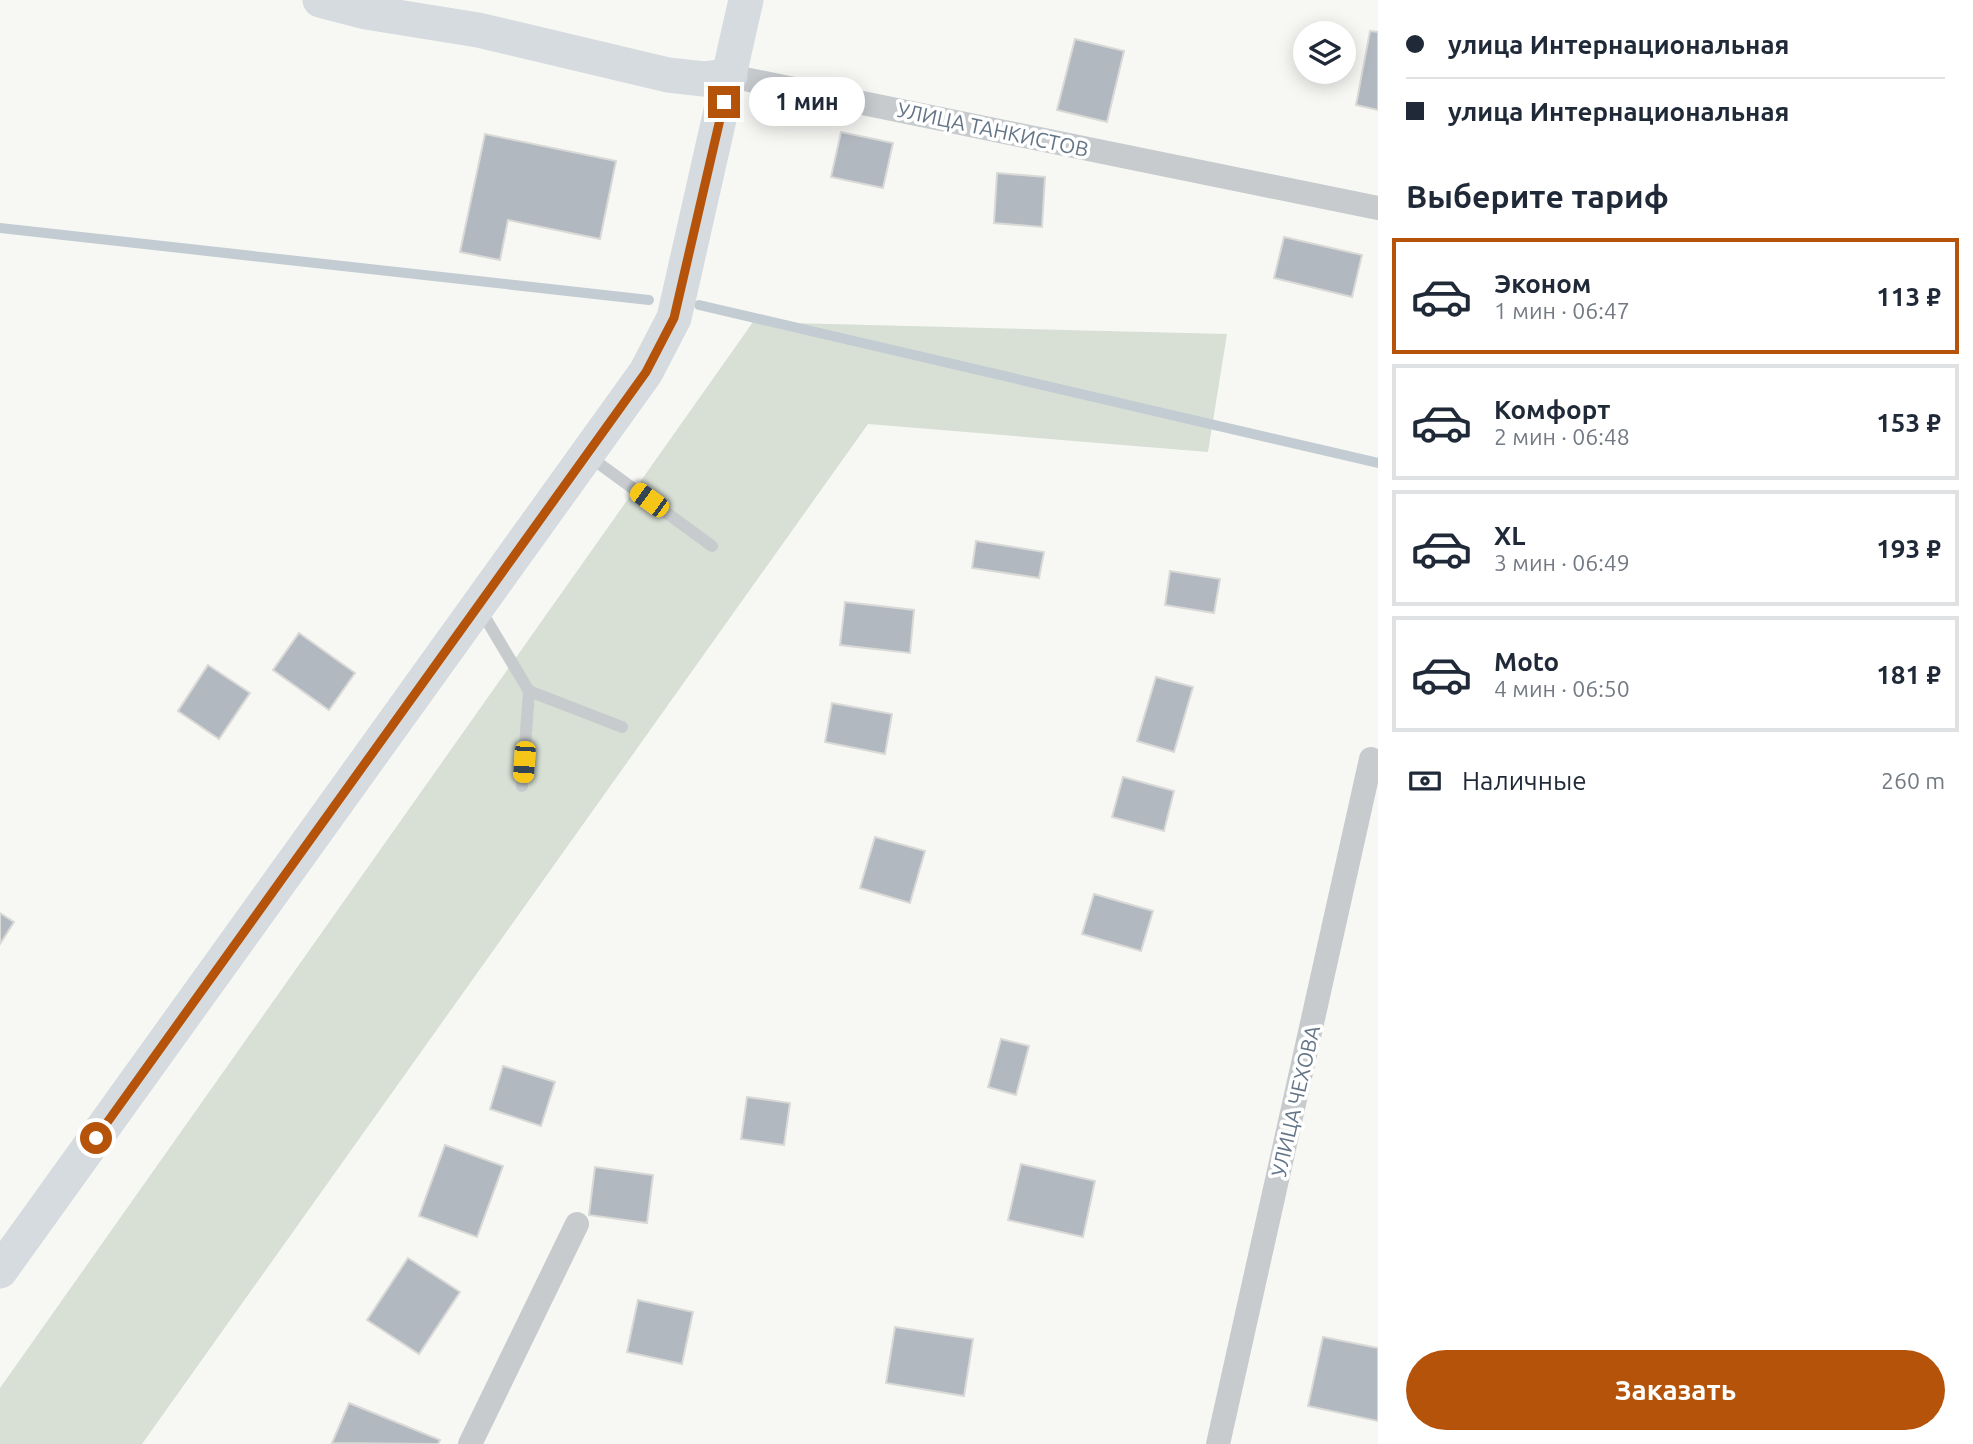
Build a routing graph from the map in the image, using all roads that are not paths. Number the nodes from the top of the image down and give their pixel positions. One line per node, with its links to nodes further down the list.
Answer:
1 (320, 0): 3 (main road, УЛИЦА ТАНКИСТОВ)
2 (746, 0): 3 (main road)
3 (730, 76): 4 (street, УЛИЦА ТАНКИСТОВ); 5 (main road)
4 (1378, 208)
5 (587, 455): 6 (lane); 7 (main road)
6 (712, 546)
7 (478, 605): 8 (lane); 13 (main road)
8 (529, 691): 9 (lane); 11 (lane)
9 (622, 727)
10 (1371, 759): 15 (street, УЛИЦА ЧЕХОВА)
11 (522, 786)
12 (577, 1224): 14 (street)
13 (0, 1271)
14 (470, 1444)
15 (1218, 1444)

